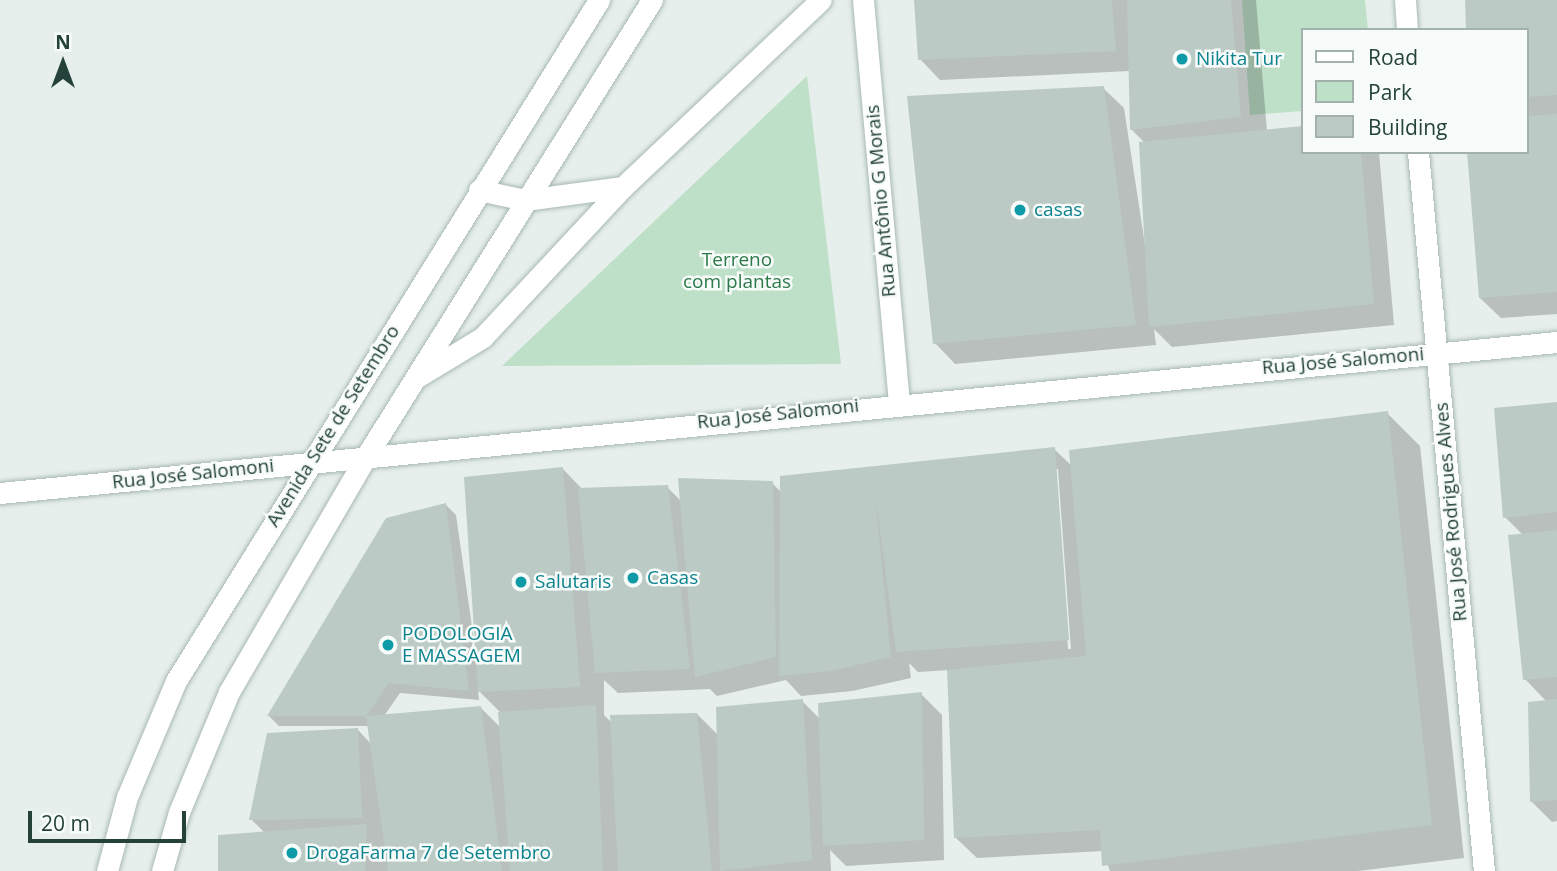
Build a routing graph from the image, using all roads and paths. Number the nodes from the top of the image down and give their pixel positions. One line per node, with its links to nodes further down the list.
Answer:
1 (599, 0): 9 (street, Avenida Sete de Setembro)
2 (652, 0): 10 (street)
3 (821, 0): 8 (street)
4 (863, 0): 14 (street, Rua Antônio G Morais)
5 (1405, 0): 6 (street)
6 (1407, 28)
7 (1419, 154): 12 (street, Rua José Rodrigues Alves)
8 (623, 187): 10 (street); 13 (street)
9 (479, 190): 10 (street); 16 (street, Avenida Sete de Setembro)
10 (524, 200): 13 (street)
11 (1557, 342): 12 (street, Rua José Salomoni)
12 (1437, 352): 14 (street, Rua José Salomoni); 20 (street, Rua José Rodrigues Alves)
13 (417, 377): 15 (street)
14 (899, 402): 15 (street, Rua José Salomoni)
15 (367, 455): 16 (street, Rua José Salomoni); 19 (street)
16 (311, 462): 17 (street, Rua José Salomoni); 18 (street, Avenida Sete de Setembro)
17 (0, 493)
18 (107, 871)
19 (162, 871)
20 (1484, 871)

